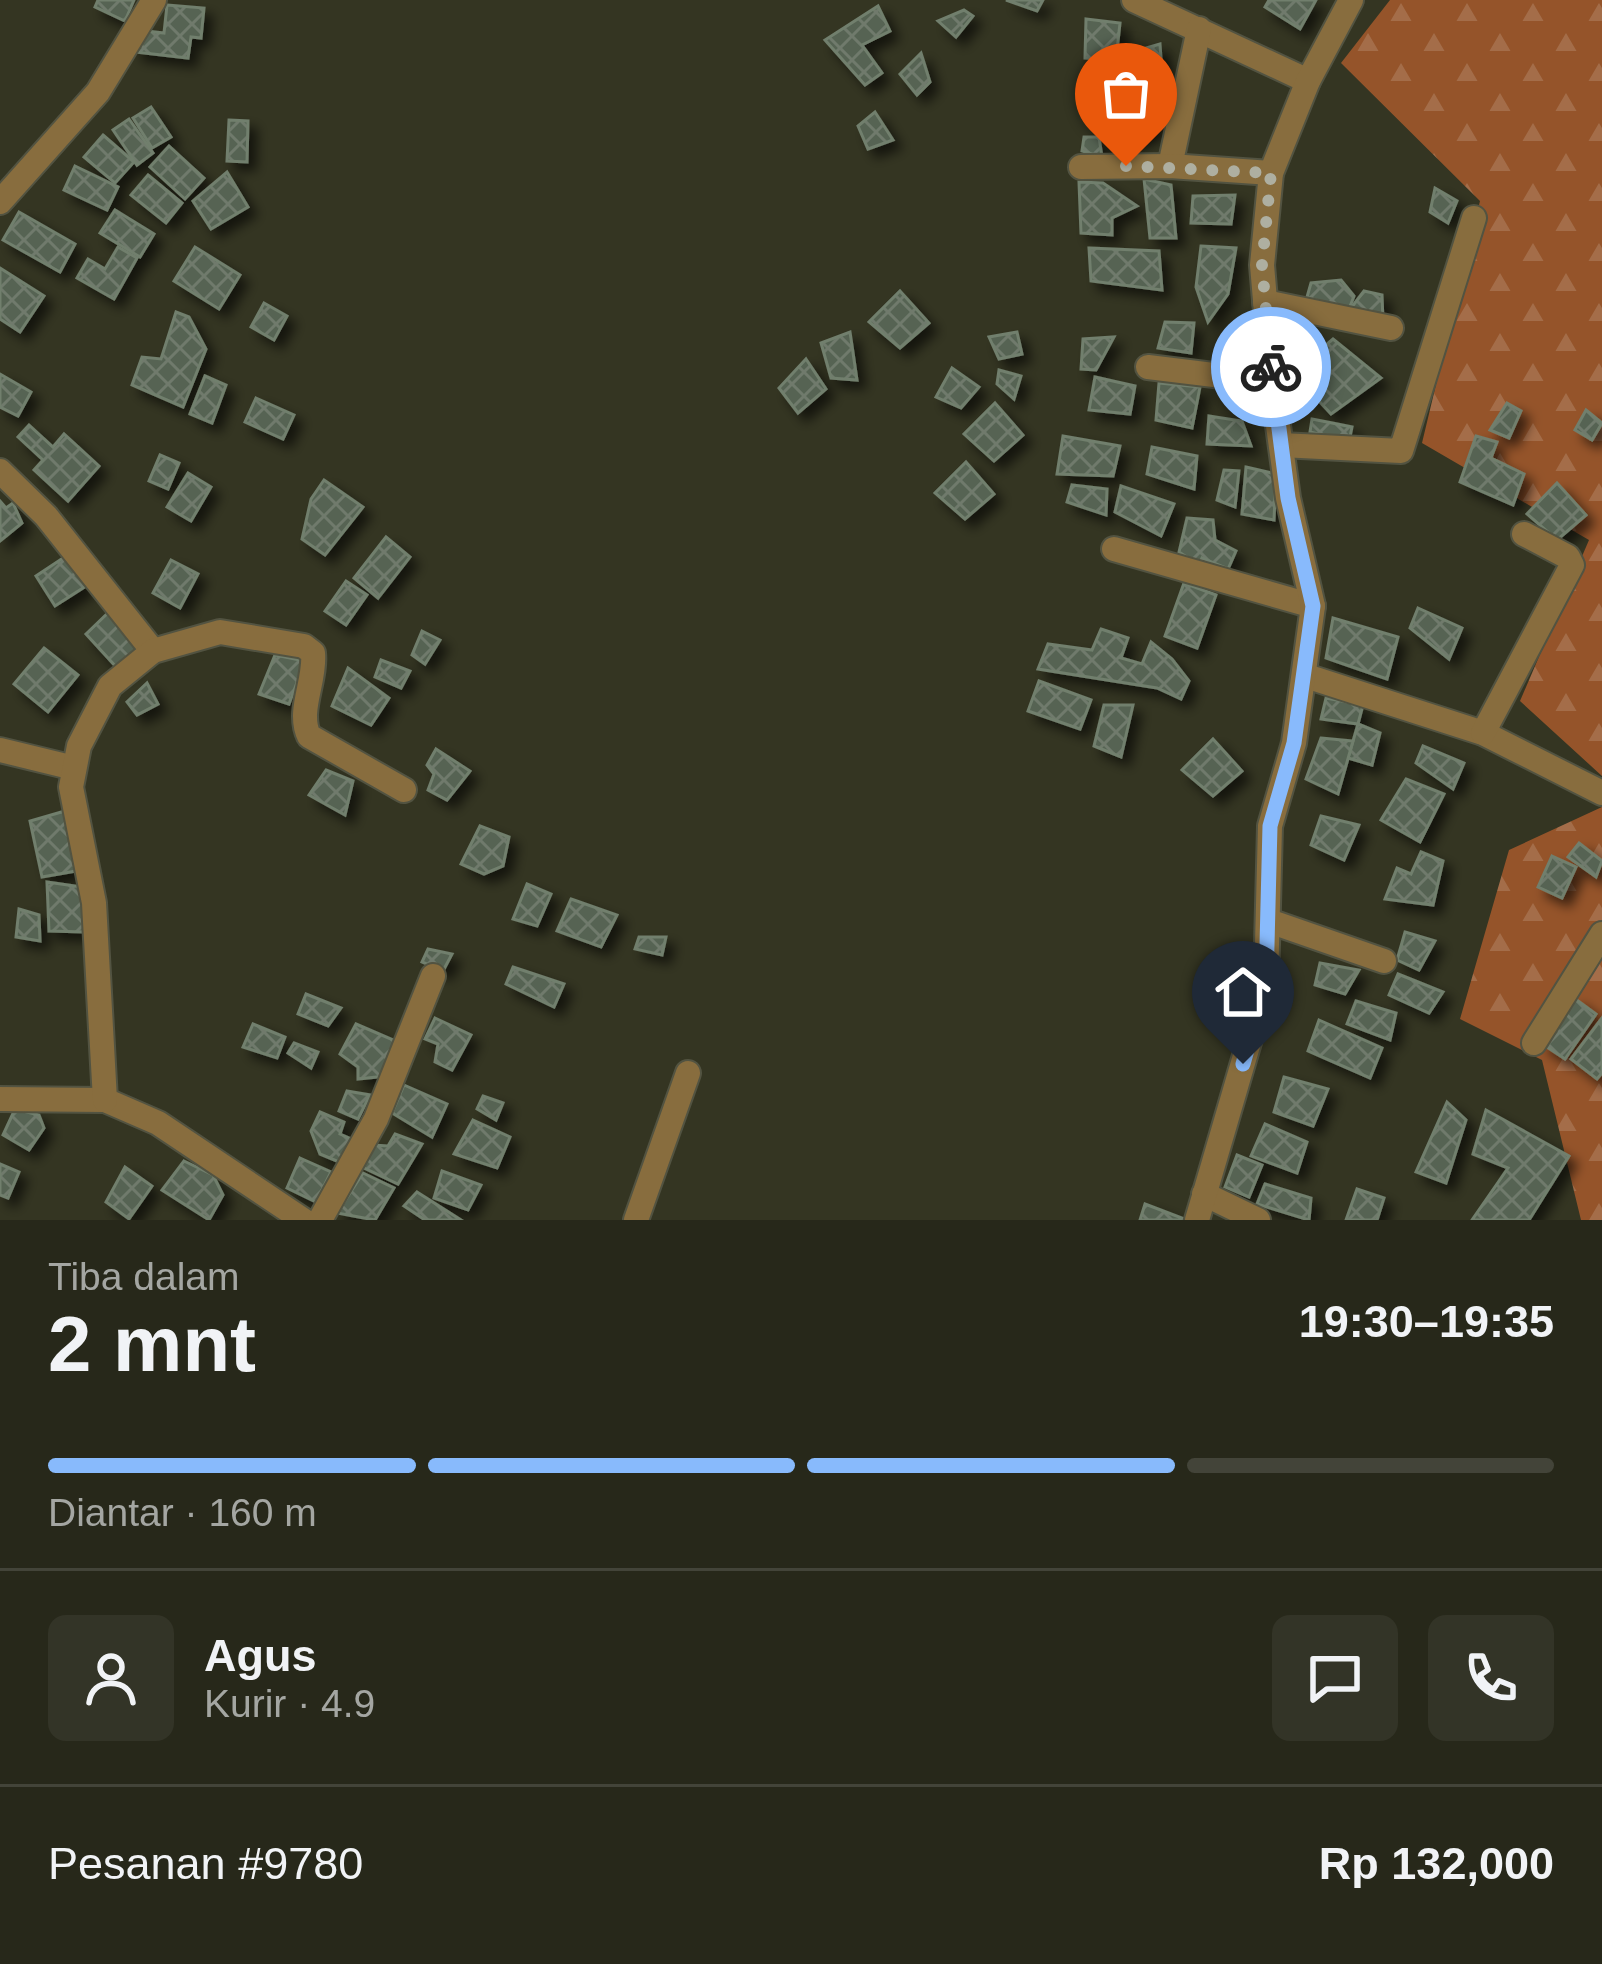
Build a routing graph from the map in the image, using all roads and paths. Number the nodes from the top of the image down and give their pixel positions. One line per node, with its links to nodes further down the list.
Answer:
1 (154, 0): 9 (street)
2 (1134, 0): 4 (street)
3 (1351, 0): 5 (street)
4 (1199, 29): 5 (street); 6 (street)
5 (1308, 81): 8 (street)
6 (1170, 166): 7 (street); 8 (street)
7 (1081, 167)
8 (1271, 173): 11 (street)
9 (0, 202)
10 (1474, 218): 15 (street)
11 (1265, 302): 12 (street); 14 (street)
12 (1391, 328)
13 (1148, 367): 14 (street)
14 (1272, 382): 15 (street)
15 (1281, 445): 19 (street)
16 (0, 471): 20 (street)
17 (1525, 534): 22 (street)
18 (1114, 549): 19 (street)
19 (1313, 606): 21 (street)
20 (153, 651): 24 (street); 25 (street)
21 (1306, 676): 22 (street); 27 (street)
22 (1483, 733): 26 (street)
23 (0, 750): 24 (street)
24 (70, 767): 34 (street)
25 (404, 790)
26 (1602, 793)
27 (1269, 921): 29 (street); 35 (street)
28 (1602, 934): 31 (street)
29 (1384, 961)
30 (434, 976): 37 (street)
31 (1534, 1043)
32 (688, 1073): 38 (street)
33 (0, 1099): 34 (street)
34 (105, 1100): 36 (street)
35 (1204, 1194): 39 (street); 40 (street)
36 (303, 1220)
37 (320, 1220)
38 (636, 1220)
39 (1197, 1220)
40 (1258, 1220)

